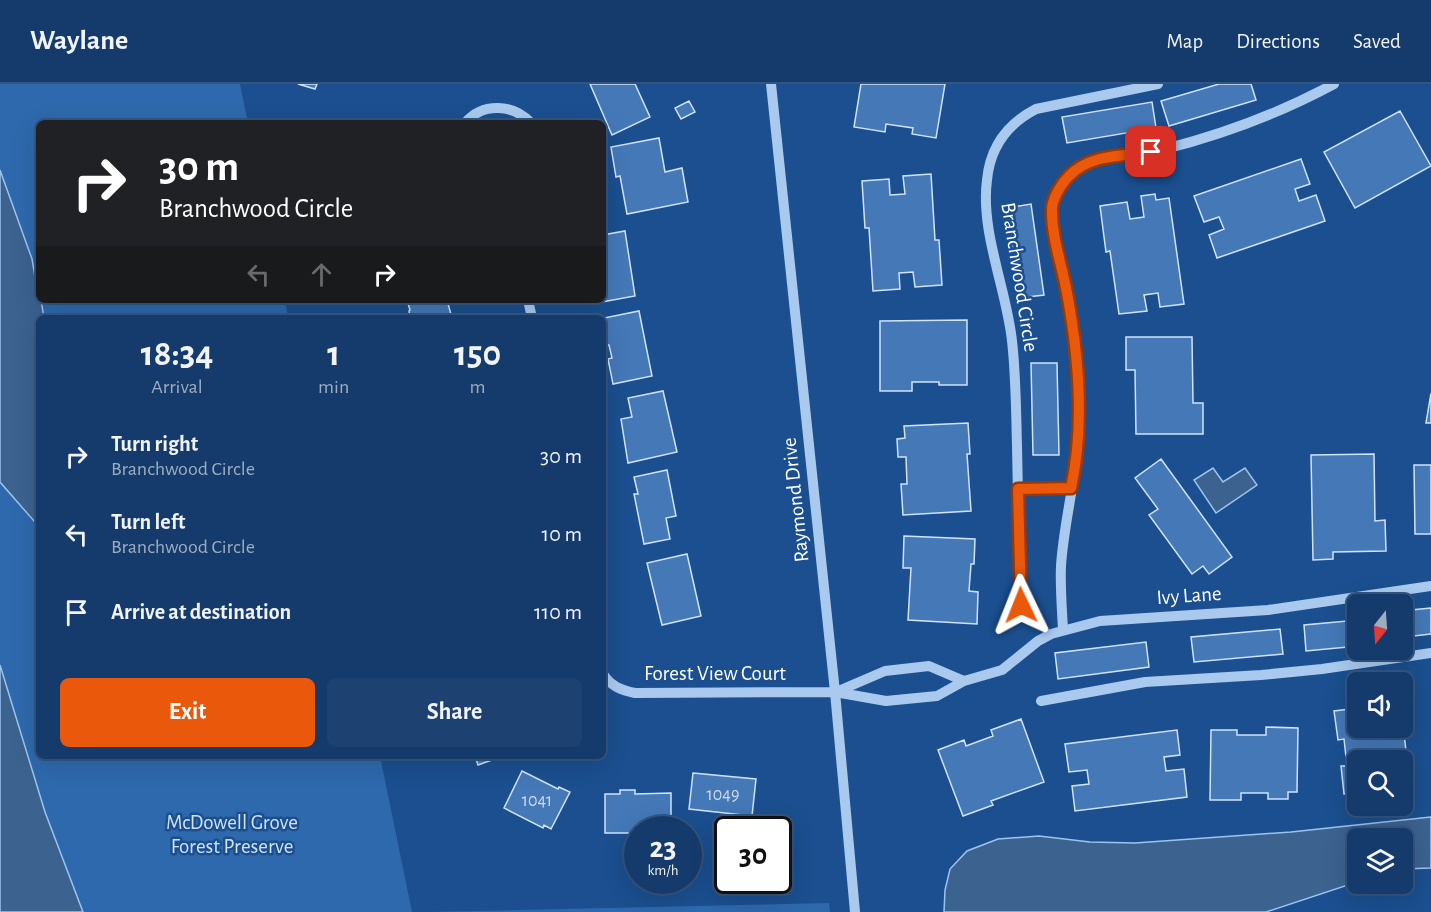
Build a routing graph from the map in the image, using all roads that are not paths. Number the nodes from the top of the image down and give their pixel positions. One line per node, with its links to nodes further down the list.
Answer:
1 (771, 84): 14 (street, Raymond Drive)
2 (1158, 84): 7 (street, Branchwood Circle)
3 (1334, 84): 6 (street, Branchwood Circle)
4 (469, 120): 5 (street)
5 (528, 120)
6 (1071, 488): 7 (street); 10 (street, Branchwood Circle)
7 (1018, 489): 9 (street, Branchwood Circle)
8 (1431, 586): 10 (street, Ivy Lane)
9 (1021, 605)
10 (1063, 630): 13 (street, Ivy Lane)
11 (1431, 653): 15 (street)
12 (606, 678): 14 (street, Forest View Court)
13 (964, 681): 14 (street, Ivy Lane); 14 (street)
14 (835, 692): 16 (street, Raymond Drive)
15 (1041, 701)
16 (855, 912)

